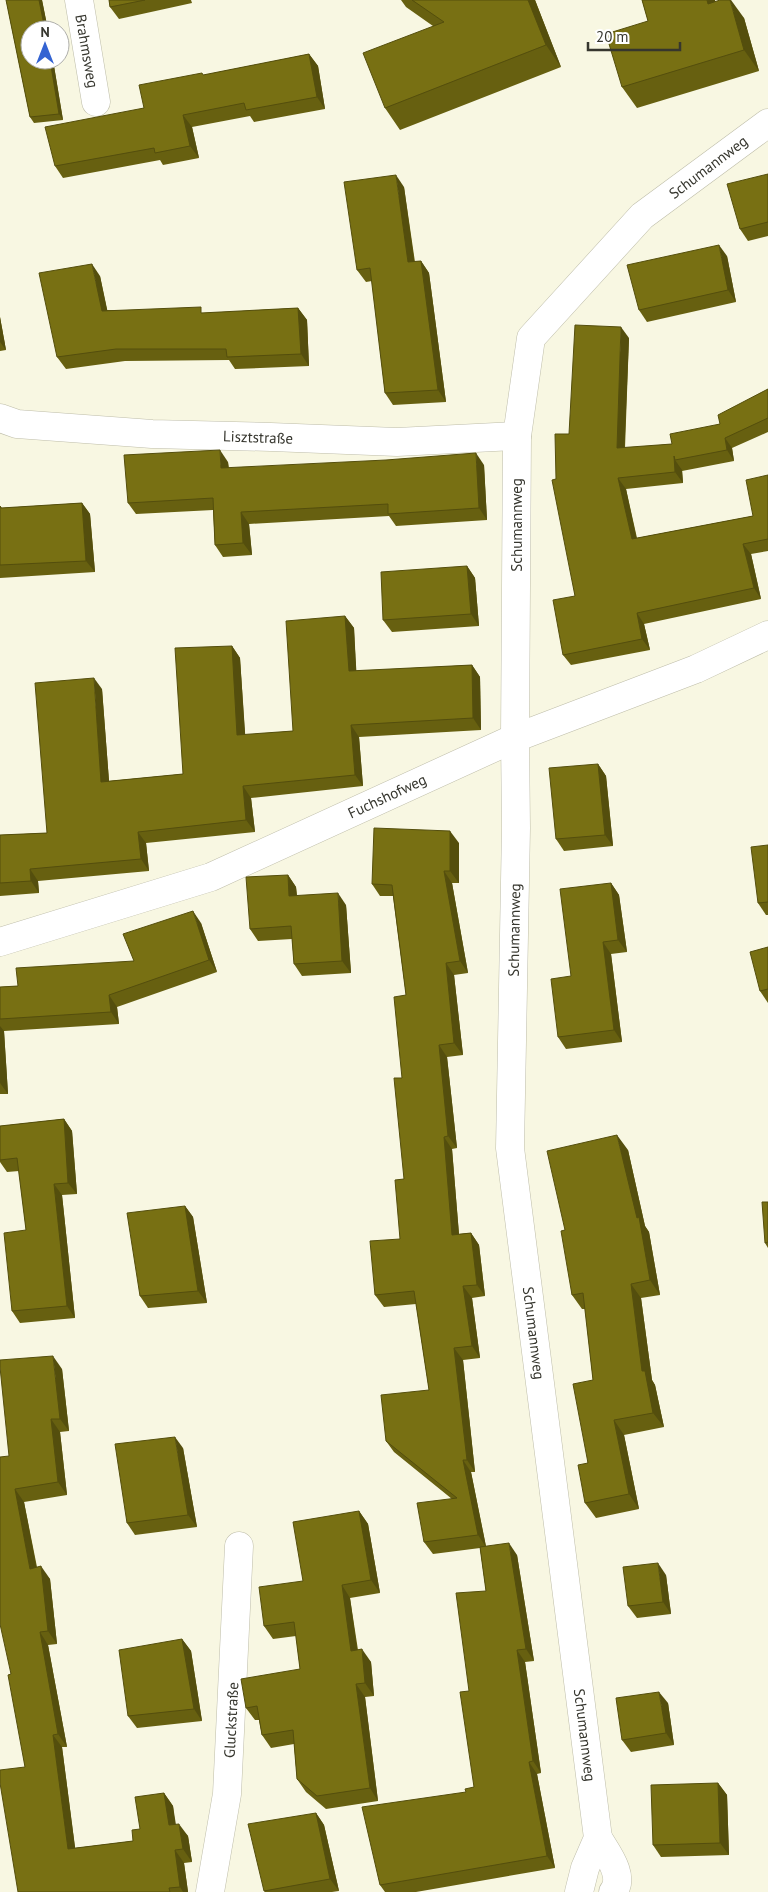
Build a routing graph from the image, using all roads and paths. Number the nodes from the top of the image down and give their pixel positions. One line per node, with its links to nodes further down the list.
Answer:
1 (79, 0): 2 (street, Brahmsweg)
2 (96, 102)
3 (768, 123): 5 (street, Schumannweg)
4 (0, 418): 5 (street, Lisztstraße)
5 (517, 436): 7 (street, Schumannweg)
6 (768, 635): 7 (street, Fuchshofweg)
7 (515, 738): 8 (street, Fuchshofweg); 10 (street, Schumannweg)
8 (0, 942)
9 (239, 1546): 11 (street, Gluckstraße)
10 (598, 1838): 12 (street); 13 (street, Schumannweg)
11 (210, 1892)
12 (580, 1892)
13 (613, 1892)

